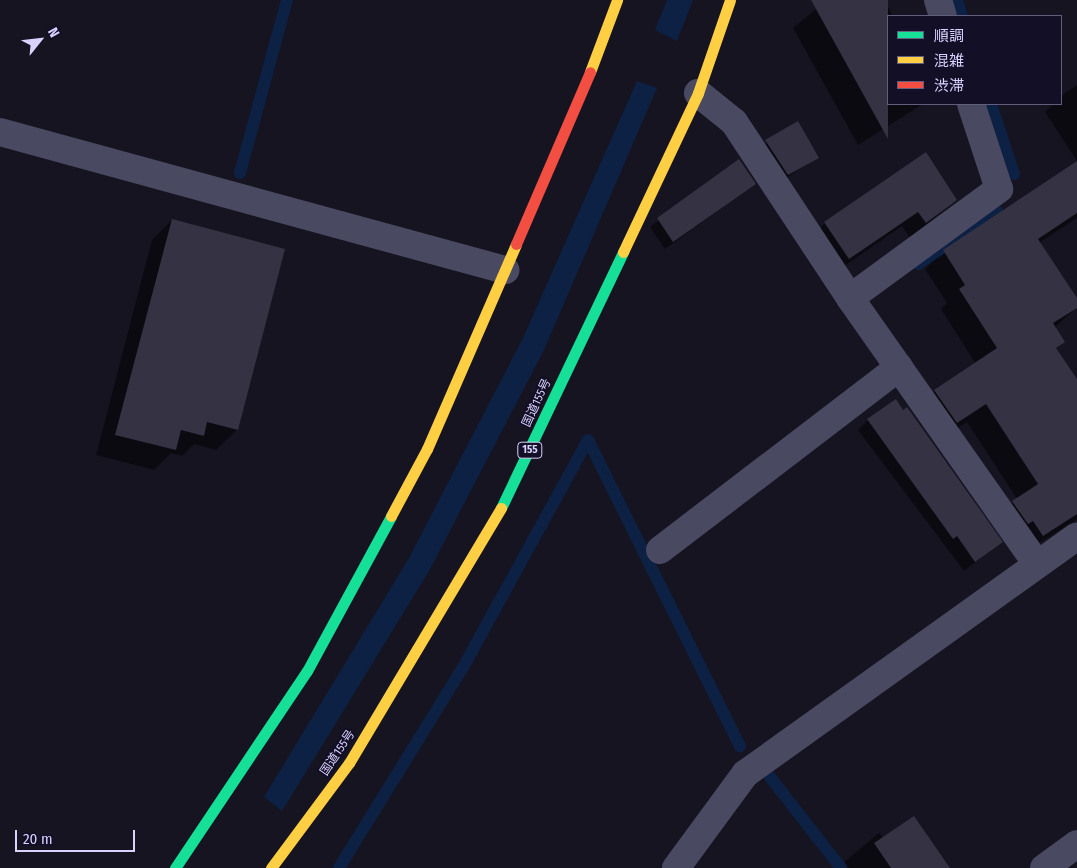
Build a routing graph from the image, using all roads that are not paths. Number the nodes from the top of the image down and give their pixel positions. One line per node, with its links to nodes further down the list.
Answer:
1 (617, 0): 8 (highway)
2 (730, 0): 5 (highway, 国道155号 / 155)
3 (938, 0): 4 (street)
4 (943, 15)
5 (698, 93): 9 (street); 16 (highway, 国道155号 / 155)
6 (971, 105): 9 (street)
7 (0, 132): 8 (street)
8 (505, 270): 15 (highway)
9 (850, 298): 10 (street)
10 (899, 367): 12 (street); 13 (street)
11 (1077, 536): 13 (street)
12 (660, 550)
13 (1037, 564): 17 (street)
14 (1077, 844): 18 (street)
15 (175, 868)
16 (271, 868)
17 (676, 868)
18 (1044, 868)

